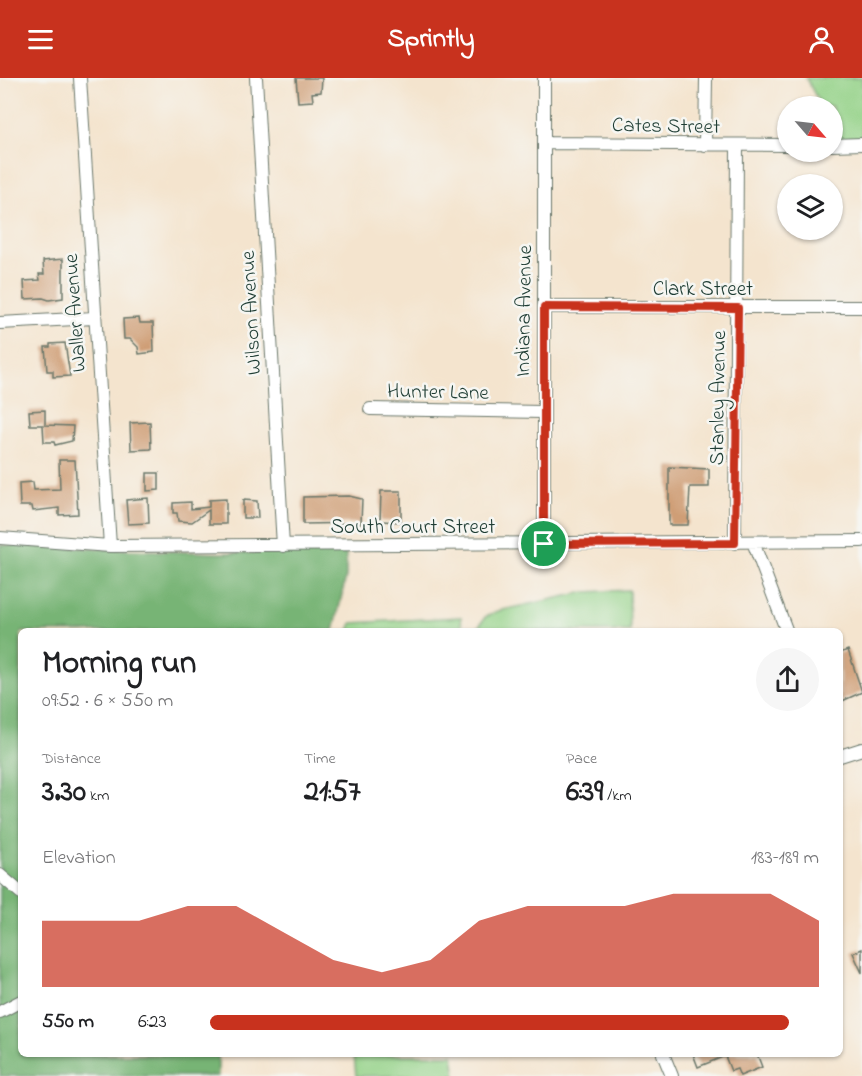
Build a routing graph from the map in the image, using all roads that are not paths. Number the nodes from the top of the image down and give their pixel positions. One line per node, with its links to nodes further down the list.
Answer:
1 (80, 78): 14 (street, Waller Avenue)
2 (256, 78): 24 (street, Wilson Avenue)
3 (544, 78): 5 (street, Indiana Avenue)
4 (706, 78): 7 (street)
5 (544, 143): 7 (street, Cates Street); 11 (street, Indiana Avenue)
6 (862, 144): 10 (street)
7 (705, 145): 8 (street, Cates Street)
8 (737, 145): 9 (street, Cates Street); 13 (street, Stanley Avenue)
9 (777, 145)
10 (843, 145)
11 (544, 307): 13 (street, Clark Street); 17 (street, Indiana Avenue)
12 (862, 307): 13 (street, Clark Street)
13 (738, 308): 21 (street, Stanley Avenue)
14 (94, 318): 15 (street); 23 (street, Waller Avenue)
15 (0, 323)
16 (370, 409): 17 (street, Hunter Lane)
17 (542, 412): 22 (street, Indiana Avenue)
18 (0, 538): 23 (street, South Court Street)
19 (862, 541): 20 (street, South Court Street)
20 (753, 542): 21 (street, South Court Street); 25 (street)
21 (735, 543): 22 (street, South Court Street)
22 (544, 544): 24 (street, South Court Street)
23 (110, 546): 24 (street, South Court Street)
24 (283, 546)
25 (785, 628)
26 (862, 749): 27 (street)
27 (843, 754)
28 (0, 875): 29 (street)
29 (18, 890)
30 (18, 1003): 31 (street)
31 (0, 1012)
32 (664, 1057): 33 (street)
33 (672, 1076)

